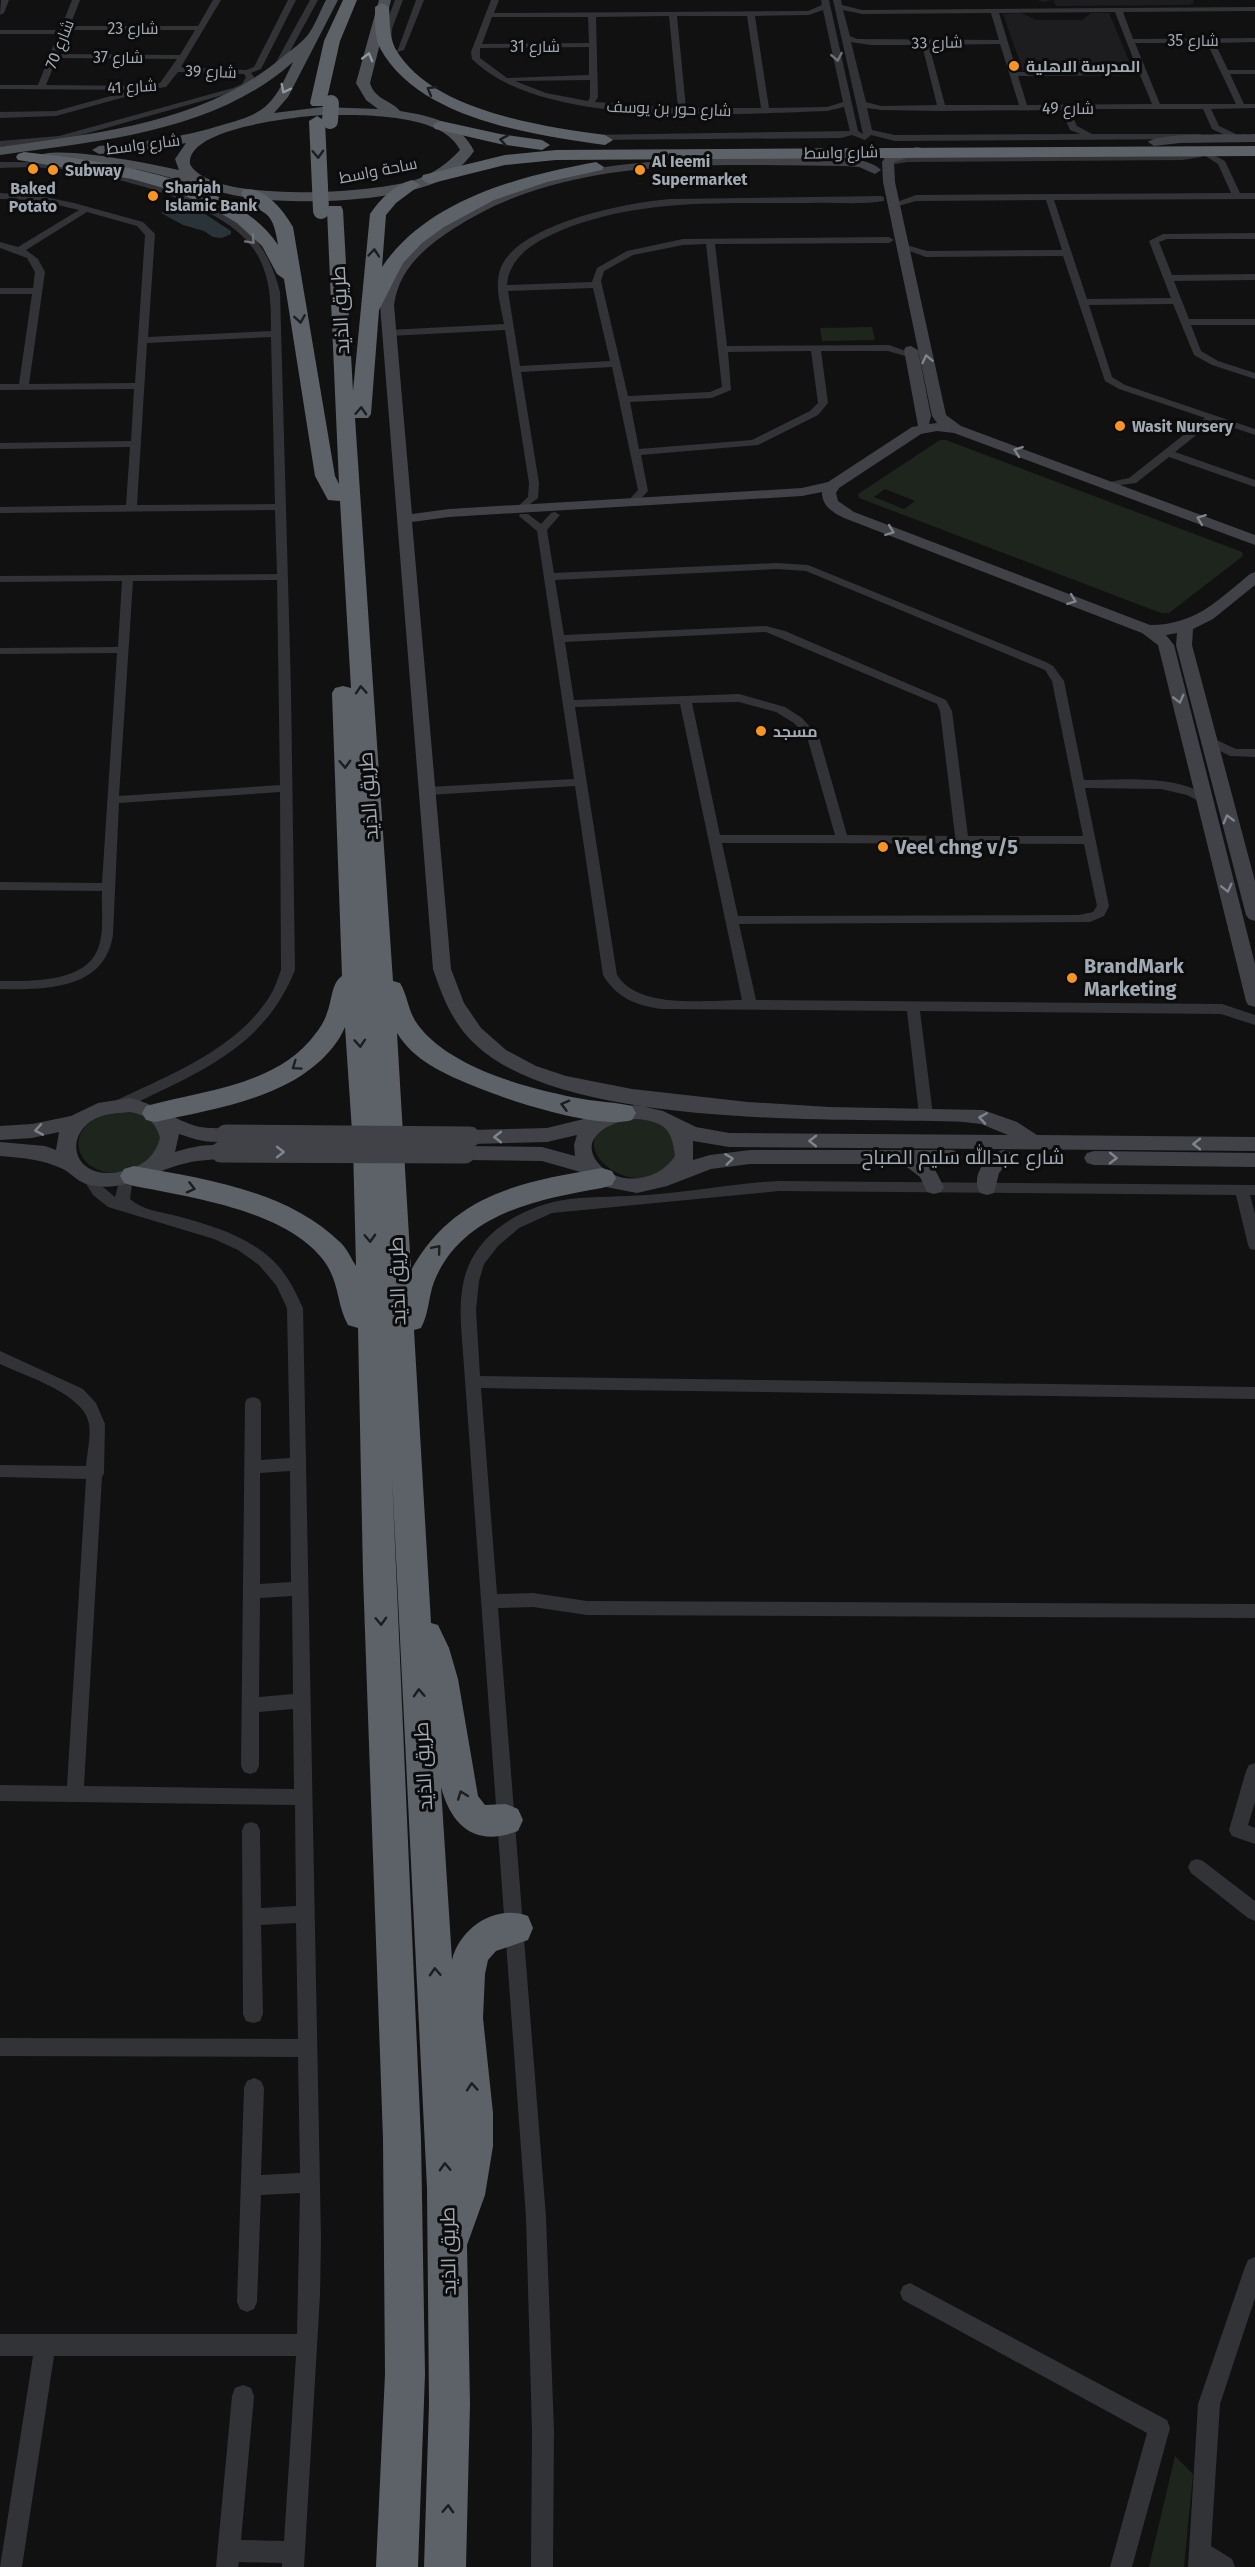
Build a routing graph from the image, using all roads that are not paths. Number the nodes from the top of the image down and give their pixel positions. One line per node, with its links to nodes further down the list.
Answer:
1 (5, 0): 23 (street)
2 (76, 0): 34 (street, شارع 70)
3 (217, 0): 33 (street, شارع 41)
4 (292, 0): 29 (street)
5 (314, 0): 31 (street)
6 (332, 0): 37 (main road)
7 (350, 0): 64 (highway, طريق الذيد)
8 (361, 0): 64 (highway, طريق الذيد)
9 (420, 0): 18 (street)
10 (495, 0): 28 (street)
11 (1013, 0): 21 (street)
12 (1197, 0): 16 (street)
13 (826, 3): 25 (street); 32 (street)
14 (838, 3): 22 (street); 30 (street)
15 (391, 4): 18 (street); 46 (highway); 83 (main road, one-way to 15)
16 (1202, 9): 17 (street); 19 (street)
17 (1255, 9)
18 (416, 10): 46 (street)
19 (1118, 10): 21 (street); 40 (street)
20 (994, 11): 21 (street); 22 (street); 41 (street)
21 (1017, 11)
22 (862, 12): 30 (street)
23 (0, 13)
24 (751, 13): 25 (street); 27 (street); 77 (street)
25 (809, 13): 32 (street)
26 (592, 14): 27 (street); 28 (street); 44 (street)
27 (673, 14): 79 (street)
28 (489, 15): 45 (street)
29 (282, 17): 31 (street); 52 (street)
30 (841, 17): 36 (street)
31 (303, 18): 51 (street)
32 (829, 18): 65 (street, one-way to 65)
33 (201, 28): 34 (street, شارع 23); 49 (street, شارع 41)
34 (64, 30): 35 (street, شارع 23); 48 (street, شارع 70)
35 (0, 32)
36 (845, 37): 42 (street, شارع 33); 47 (street)
37 (311, 39): 51 (main road); 84 (main road, one-way to 84)
38 (1209, 40): 39 (street, شارع 35); 40 (street, شارع 35); 53 (street)
39 (1255, 40)
40 (1131, 41): 55 (street)
41 (1004, 42): 43 (street, شارع 33); 56 (street)
42 (870, 43): 43 (street, شارع 33); 47 (street, شارع 33)
43 (925, 43): 76 (street)
44 (592, 45): 45 (street, شارع 31); 57 (street)
45 (477, 46): 59 (street, شارع حور بن يوسف)
46 (394, 48): 94 (highway, one-way to 46)
47 (847, 48): 67 (street)
48 (54, 56): 49 (street, شارع 37); 61 (street, شارع 70)
49 (183, 57): 50 (street, شارع 41)
50 (176, 69): 52 (street, شارع 39); 62 (street, شارع 41)
51 (278, 70): 78 (main road)
52 (246, 72): 82 (street)
53 (1224, 72): 54 (street); 69 (street)
54 (1255, 72)
55 (1144, 73): 56 (street); 71 (street)
56 (1014, 74): 73 (street)
57 (594, 77): 58 (street); 66 (street)
58 (538, 78): 59 (street); 63 (street)
59 (505, 79): 63 (street, شارع حور بن يوسف)
60 (0, 87): 61 (street, شارع 41)
61 (41, 87): 62 (street, شارع 41)
62 (133, 88): 81 (street)
63 (529, 89): 66 (street, شارع حور بن يوسف)
64 (325, 103): 176 (highway, طريق الذيد, bridge)
65 (848, 103): 75 (street, شارع حور بن يوسف); 88 (street)
66 (590, 104): 85 (street, شارع حور بن يوسف)
67 (861, 104): 72 (street, شارع 49); 80 (street)
68 (1206, 106): 69 (street, شارع 49); 71 (street, شارع 49); 87 (street)
69 (1240, 106): 70 (street, شارع 49)
70 (1255, 106)
71 (1157, 107): 74 (street, شارع 49)
72 (881, 108): 76 (street, شارع 49); 80 (street, شارع 49)
73 (1024, 108): 74 (street, شارع 49); 76 (street, شارع 49)
74 (1064, 108): 89 (street)
75 (826, 109): 77 (street, شارع حور بن يوسف); 88 (street, شارع حور بن يوسف)
76 (942, 109)
77 (765, 110): 79 (street, شارع حور بن يوسف)
78 (197, 111): 82 (street); 101 (main road)
79 (682, 111): 85 (street, شارع حور بن يوسف)
80 (863, 113): 88 (street)
81 (0, 114)
82 (149, 114): 97 (street)
83 (422, 120): 84 (main road, ساحة واسط); 86 (main road, ساحة واسط)
84 (249, 122): 90 (main road, ساحة واسط)
85 (635, 123): 94 (street); 100 (street)
86 (441, 126): 102 (highway, شارع واسط, one-way to 86); 113 (main road, ساحة واسط)
87 (1215, 127): 92 (street); 93 (street)
88 (861, 128): 96 (street, شارع حور بن يوسف); 98 (highway); 99 (highway); 100 (street)
89 (1073, 128): 91 (street); 96 (street)
90 (213, 134): 101 (main road, شارع واسط); 114 (main road, ساحة واسط)
91 (1091, 136): 92 (street, شارع حور بن يوسف); 96 (street, شارع حور بن يوسف)
92 (1206, 136): 93 (street, شارع حور بن يوسف)
93 (1233, 136): 95 (street, شارع حور بن يوسف)
94 (581, 137): 102 (highway)
95 (1255, 139): 99 (highway, شارع واسط)
96 (1063, 143): 99 (highway, شارع واسط); 103 (highway, شارع واسط); 104 (street)
97 (0, 144)
98 (816, 146): 99 (highway, شارع واسط); 100 (highway, شارع واسط)
99 (919, 148): 107 (highway, شارع واسط); 108 (highway); 110 (street)
100 (741, 150): 102 (highway, شارع واسط); 107 (highway, شارع واسط); 145 (street)
101 (0, 151)
102 (705, 151): 113 (highway, شارع واسط); 141 (highway)
103 (1255, 153): 109 (street)
104 (1203, 155): 108 (street); 109 (street)
105 (0, 157): 106 (main road, شارع واسط)
106 (24, 157): 114 (main road, شارع واسط); 138 (highway)
107 (849, 157): 112 (street)
108 (961, 158): 110 (street)
109 (1225, 159): 119 (street)
110 (888, 162): 116 (street)
111 (0, 165): 146 (street, one-way to 146)
112 (875, 171): 116 (street); 116 (street)
113 (429, 179): 115 (main road, ساحة واسط)
114 (201, 181): 117 (main road, ساحة واسط)
115 (412, 185): 117 (main road, ساحة واسط); 141 (highway, one-way to 115)
116 (889, 193): 121 (street); 124 (street); 127 (street); 135 (street)
117 (249, 194): 138 (highway)
118 (1, 196): 122 (street)
119 (1237, 196): 120 (street); 121 (street)
120 (1255, 196)
121 (1049, 197): 129 (street)
122 (84, 210): 128 (street); 147 (street)
123 (1255, 236): 133 (street)
124 (889, 240): 125 (street); 148 (street)
125 (710, 241): 134 (street); 150 (street)
126 (0, 245): 128 (street)
127 (903, 246): 130 (street); 131 (street)
128 (19, 250): 137 (street)
129 (1068, 253): 130 (street); 140 (street)
130 (926, 254): 131 (street)
131 (906, 261): 161 (street, one-way to 131)
132 (1255, 277): 133 (street)
133 (1168, 278): 139 (street)
134 (596, 285): 135 (street); 153 (street)
135 (503, 288): 144 (street)
136 (0, 291): 137 (street)
137 (37, 291): 158 (street)
138 (296, 295): 176 (highway, one-way to 176)
139 (1176, 301): 140 (street); 142 (street)
140 (1084, 302): 162 (street)
141 (369, 312): 176 (highway, one-way to 141)
142 (1184, 322): 143 (street); 155 (street)
143 (1255, 322)
144 (509, 327): 145 (street); 154 (street)
145 (389, 333): 184 (street)
146 (275, 334): 147 (street); 178 (street)
147 (141, 340): 156 (street)
148 (909, 340): 149 (street); 152 (street)
149 (889, 348): 151 (street); 152 (street)
150 (723, 349): 151 (street); 160 (street)
151 (816, 349): 168 (street)
152 (912, 355): 159 (street)
153 (615, 364): 154 (street); 160 (street)
154 (517, 369): 170 (street)
155 (1255, 376)
156 (138, 386): 158 (street); 166 (street)
157 (0, 387): 158 (street)
158 (24, 387)
159 (918, 389): 161 (street); 164 (street)
160 (624, 399): 168 (street)
161 (936, 404): 163 (street)
162 (1212, 418): 165 (street); 169 (street)
163 (956, 429): 164 (street); 173 (street, one-way to 163)
164 (917, 430): 172 (street)
165 (1255, 432)
166 (135, 444): 167 (street); 179 (street)
167 (0, 446)
168 (636, 452): 174 (street)
169 (1167, 453): 171 (street); 173 (street)
170 (534, 483): 181 (street); 182 (street)
171 (1255, 484)
172 (833, 485): 175 (street); 177 (street)
173 (1133, 488): 186 (street, one-way to 173)
174 (638, 496): 175 (street); 181 (street)
175 (780, 497): 177 (street); 181 (street)
176 (342, 503): 220 (highway, طريق الذيد, one-way to 176); 222 (highway, طريق الذيد, one-way to 222)
177 (831, 503): 193 (street, one-way to 193)
178 (281, 507): 179 (street); 187 (street)
179 (131, 509): 180 (street)
180 (0, 510)
181 (555, 510): 182 (street); 185 (street)
182 (522, 512): 183 (street); 185 (street)
183 (450, 517): 184 (street); 184 (street)
184 (405, 520): 210 (street)
185 (542, 530): 188 (street)
186 (1255, 540)
187 (281, 577): 190 (street); 209 (street)
188 (549, 577): 194 (street); 207 (street)
189 (1255, 577): 192 (street)
190 (128, 578): 191 (street); 195 (street)
191 (0, 579)
192 (1185, 628): 193 (street); 198 (street)
193 (1148, 630): 197 (street)
194 (559, 639): 200 (street); 215 (street)
195 (123, 650): 196 (street); 211 (street)
196 (0, 651)
197 (1170, 661): 198 (street); 205 (street, one-way to 205)
198 (1189, 663): 201 (street)
199 (685, 699): 200 (street); 213 (street); 214 (street)
200 (569, 704): 206 (street)
201 (1208, 740): 202 (street); 204 (street)
202 (1234, 753): 203 (street); 204 (street)
203 (1255, 753)
204 (1214, 762): 219 (street, one-way to 204)
205 (1198, 772): 208 (street); 212 (street)
206 (580, 782): 210 (street); 225 (street)
207 (1079, 784): 208 (street); 216 (street)
208 (1161, 786): 212 (street)
209 (285, 788): 211 (street); 229 (street)
210 (428, 791): 231 (street)
211 (114, 800): 218 (street)
212 (1204, 800): 224 (street, one-way to 224)
213 (715, 839): 214 (street); 221 (street)
214 (842, 839): 215 (street)
215 (962, 840): 216 (street)
216 (1089, 840): 221 (street)
217 (0, 886): 218 (street)
218 (108, 887): 223 (street)
219 (1255, 915)
220 (376, 916): 232 (highway, one-way to 220); 268 (highway, طريق الذيد)
221 (732, 920): 225 (street)
222 (352, 942): 234 (highway, one-way to 234); 269 (highway, طريق الذيد, one-way to 269)
223 (0, 985)
224 (1254, 998): 227 (street)
225 (750, 1005): 226 (street)
226 (913, 1007): 227 (street); 235 (street)
227 (1222, 1009): 228 (street)
228 (1255, 1020)
229 (161, 1085): 230 (street); 234 (street)
230 (118, 1105): 234 (street); 236 (street)
231 (784, 1112): 233 (street); 240 (street)
232 (623, 1113): 237 (street); 238 (street)
233 (829, 1114): 235 (street); 241 (street)
234 (157, 1115): 243 (street); 252 (street)
235 (926, 1115): 242 (street, one-way to 235)
236 (78, 1121): 239 (street, one-way to 239); 250 (street)
237 (597, 1123): 245 (street, one-way to 245); 251 (street)
238 (677, 1128): 240 (street, شارع عبدالله سليم الصباح); 253 (street)
239 (0, 1133)
240 (772, 1140): 241 (street, شارع عبدالله سليم الصباح, one-way to 240)
241 (846, 1142): 242 (street, شارع عبدالله سليم الصباح)
242 (1034, 1143): 244 (street, شارع عبدالله سليم الصباح, one-way to 242)
243 (224, 1144): 245 (street, bridge); 252 (street)
244 (1255, 1144)
245 (467, 1145): 251 (street)
246 (0, 1149): 250 (street)
247 (905, 1157): 248 (street, شارع عبدالله سليم الصباح); 253 (street, شارع عبدالله سليم الصباح, one-way to 247); 255 (street)
248 (1003, 1157): 249 (street, شارع عبدالله سليم الصباح, one-way to 249); 256 (street)
249 (1255, 1160)
250 (69, 1164): 254 (street)
251 (596, 1172): 253 (street); 268 (highway, one-way to 251)
252 (138, 1173): 254 (street); 258 (street); 269 (highway, one-way to 269)
253 (673, 1174)
254 (88, 1177): 258 (street)
255 (934, 1187): 256 (street); 261 (street)
256 (987, 1188): 257 (street)
257 (1249, 1190): 259 (street)
258 (134, 1209): 264 (street)
259 (1255, 1245)
260 (0, 1357): 267 (street)
261 (473, 1382): 262 (street); 272 (street)
262 (1255, 1393)
263 (253, 1403): 265 (street)
264 (297, 1464): 265 (street); 270 (street)
265 (253, 1467): 271 (street)
266 (0, 1471): 267 (street)
267 (96, 1473): 280 (street)
268 (412, 1574): 273 (highway, طريق الذيد)
269 (380, 1575): 308 (highway, طريق الذيد, one-way to 308)
270 (300, 1588): 271 (street); 275 (street)
271 (252, 1592): 276 (street)
272 (489, 1601): 274 (street); 282 (street)
273 (415, 1609): 282 (highway, one-way to 273); 296 (highway, طريق الذيد, one-way to 273)
274 (1255, 1611)
275 (301, 1701): 276 (street); 281 (street)
276 (251, 1705): 277 (street)
277 (250, 1766)
278 (1254, 1781): 284 (street)
279 (0, 1793): 280 (street)
280 (75, 1794): 281 (street)
281 (303, 1797): 287 (street)
282 (506, 1820): 289 (street)
283 (251, 1830): 288 (street)
284 (1255, 1836)
285 (1197, 1868): 286 (street)
286 (1255, 1912)
287 (305, 1914): 288 (street); 292 (street)
288 (252, 1917): 290 (street)
289 (515, 1928): 296 (highway, one-way to 289); 310 (street)
290 (253, 2014)
291 (0, 2047): 292 (street)
292 (308, 2048): 294 (street)
293 (254, 2088): 295 (street)
294 (310, 2182): 295 (street); 301 (street)
295 (251, 2186): 299 (street)
296 (449, 2247): 309 (highway, طريق الذيد, one-way to 296)
297 (1255, 2267): 306 (street)
298 (910, 2293): 311 (street)
299 (247, 2302)
300 (0, 2345): 302 (street)
301 (306, 2345): 302 (street); 305 (street)
302 (45, 2346): 307 (street)
303 (243, 2396): 304 (street)
304 (228, 2559): 305 (street)
305 (294, 2559)
306 (1199, 2559): 312 (street)
307 (11, 2567)
308 (397, 2567)
309 (445, 2567)
310 (542, 2567)
311 (1120, 2567)
312 (1224, 2567)

